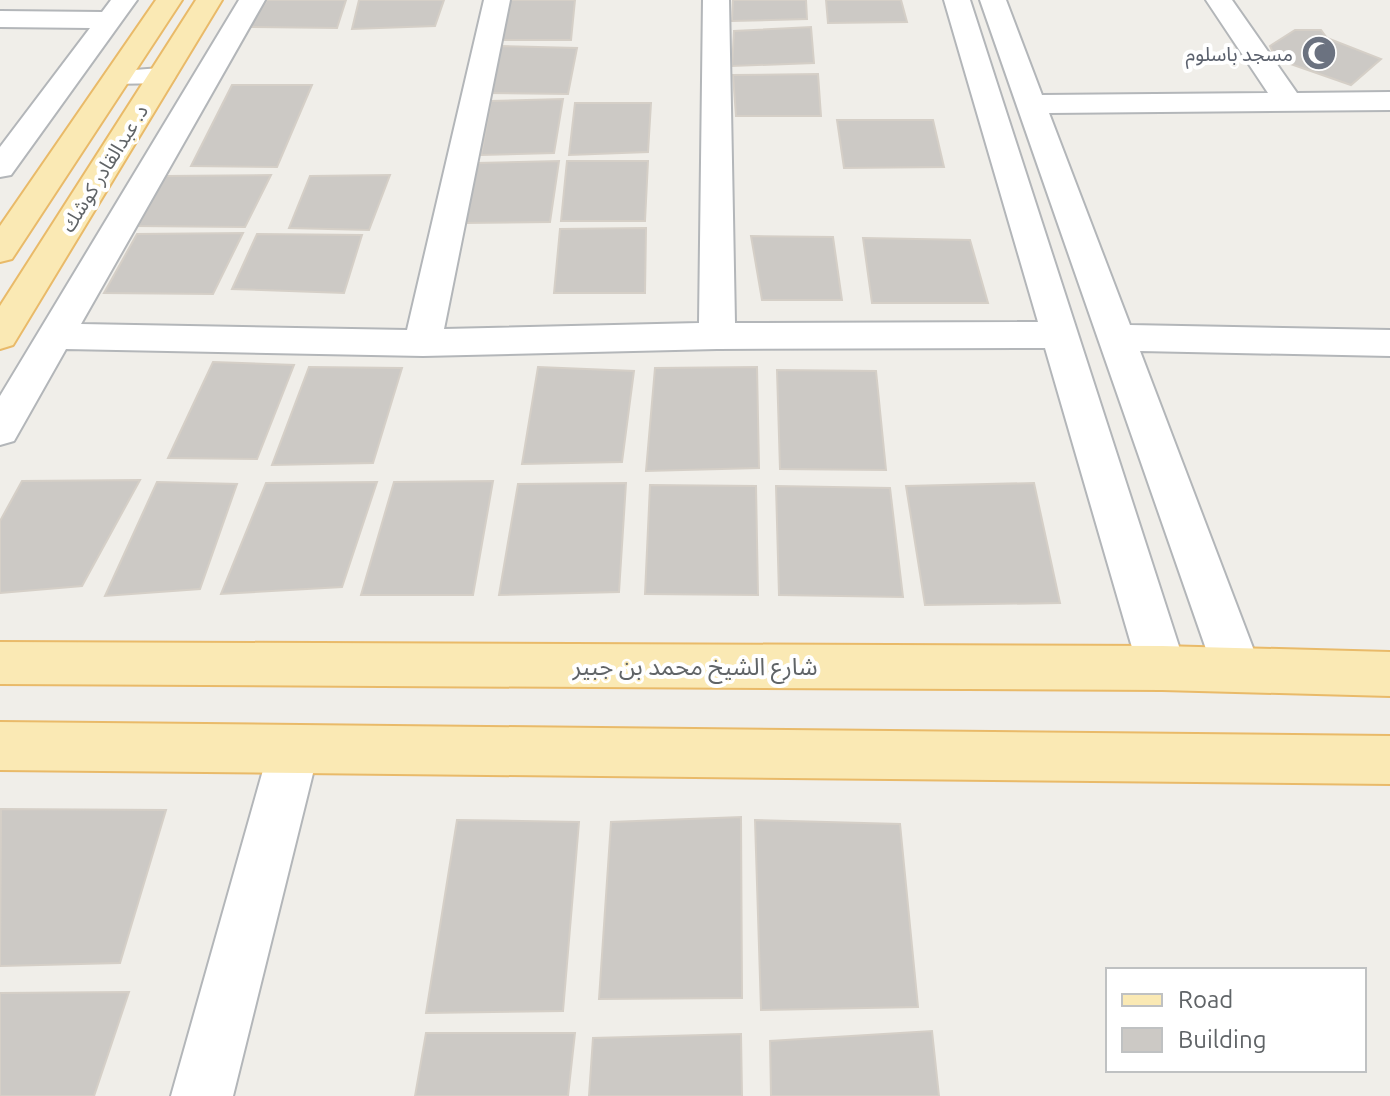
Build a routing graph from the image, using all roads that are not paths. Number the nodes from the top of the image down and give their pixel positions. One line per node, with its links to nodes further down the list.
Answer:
1 (169, 0): 12 (main road, د. عبدالقادر كوشك)
2 (252, 0): 21 (street)
3 (497, 0): 24 (street)
4 (716, 0): 22 (street)
5 (957, 0): 19 (street)
6 (993, 0): 15 (street)
7 (1219, 0): 14 (street)
8 (209, 2): 11 (main road, د. عبدالقادر كوشك)
9 (116, 10): 10 (street); 17 (street)
10 (0, 19)
11 (161, 77): 12 (street); 20 (main road, د. عبدالقادر كوشك)
12 (117, 78): 18 (main road, د. عبدالقادر كوشك)
13 (1390, 101): 14 (street)
14 (1289, 102): 15 (street)
15 (1035, 116): 16 (street); 23 (street)
16 (1390, 126)
17 (0, 168)
18 (4, 238)
19 (1060, 335): 22 (street); 28 (street)
20 (0, 336)
21 (53, 336): 24 (street); 26 (street)
22 (717, 336): 24 (street)
23 (1116, 338): 25 (street); 29 (street)
24 (423, 343)
25 (1390, 343)
26 (0, 430)
27 (0, 663): 28 (main road, شارع الشيخ محمد بن جبير)
28 (1162, 668): 29 (main road, شارع الشيخ محمد بن جبير)
29 (1237, 669): 30 (main road, شارع الشيخ محمد بن جبير)
30 (1390, 674)
31 (0, 746): 32 (main road)
32 (294, 749): 33 (main road); 34 (street)
33 (1390, 760)
34 (202, 1096)

